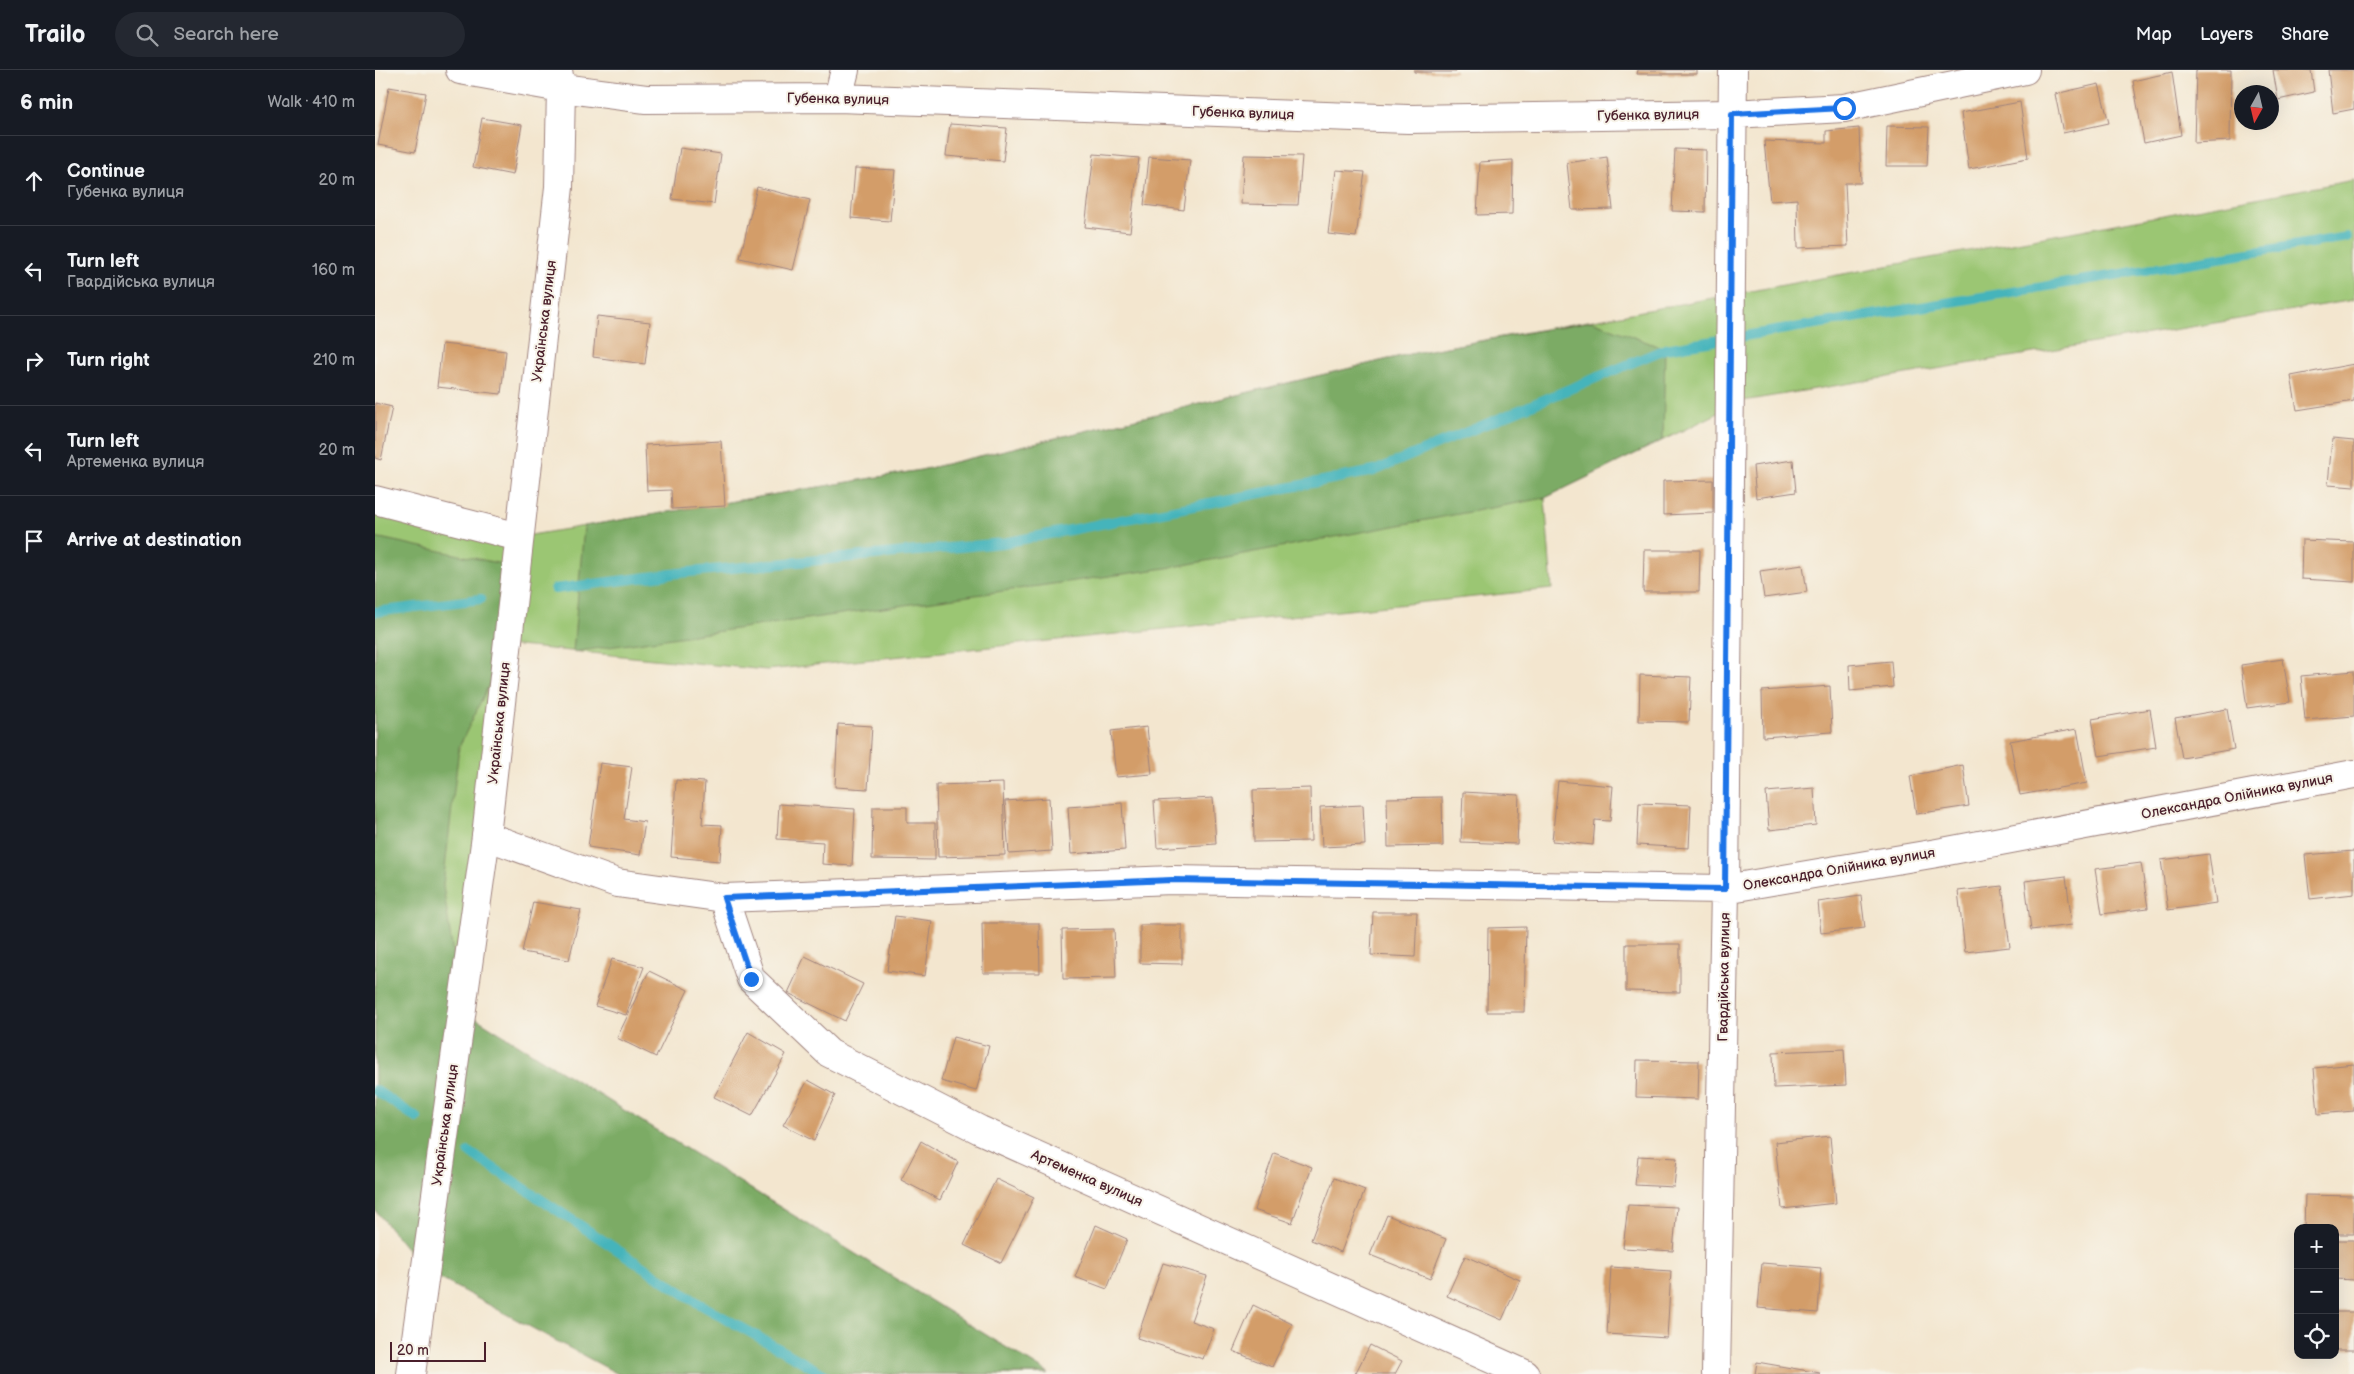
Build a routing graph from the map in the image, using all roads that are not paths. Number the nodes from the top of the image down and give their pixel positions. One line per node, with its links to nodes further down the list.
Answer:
1 (460, 70): 5 (street, Губенка вулиця)
2 (845, 70): 6 (street)
3 (1733, 70): 7 (street, Гвардійська вулиця)
4 (2025, 70): 7 (street, Губенка вулиця)
5 (560, 79): 6 (street, Губенка вулиця); 9 (street, Українська вулиця)
6 (838, 98): 7 (street, Губенка вулиця)
7 (1732, 114): 12 (street, Гвардійська вулиця)
8 (375, 500): 9 (street)
9 (519, 537): 11 (street, Українська вулиця)
10 (2354, 774): 12 (street, Олександра Олійника вулиця)
11 (486, 836): 13 (street, Олександра Олійника вулиця); 14 (street, Українська вулиця)
12 (1725, 889): 13 (street, Олександра Олійника вулиця); 16 (street, Гвардійська вулиця)
13 (724, 898): 15 (street, Артеменка вулиця)
14 (411, 1374)
15 (1525, 1374)
16 (1716, 1374)

